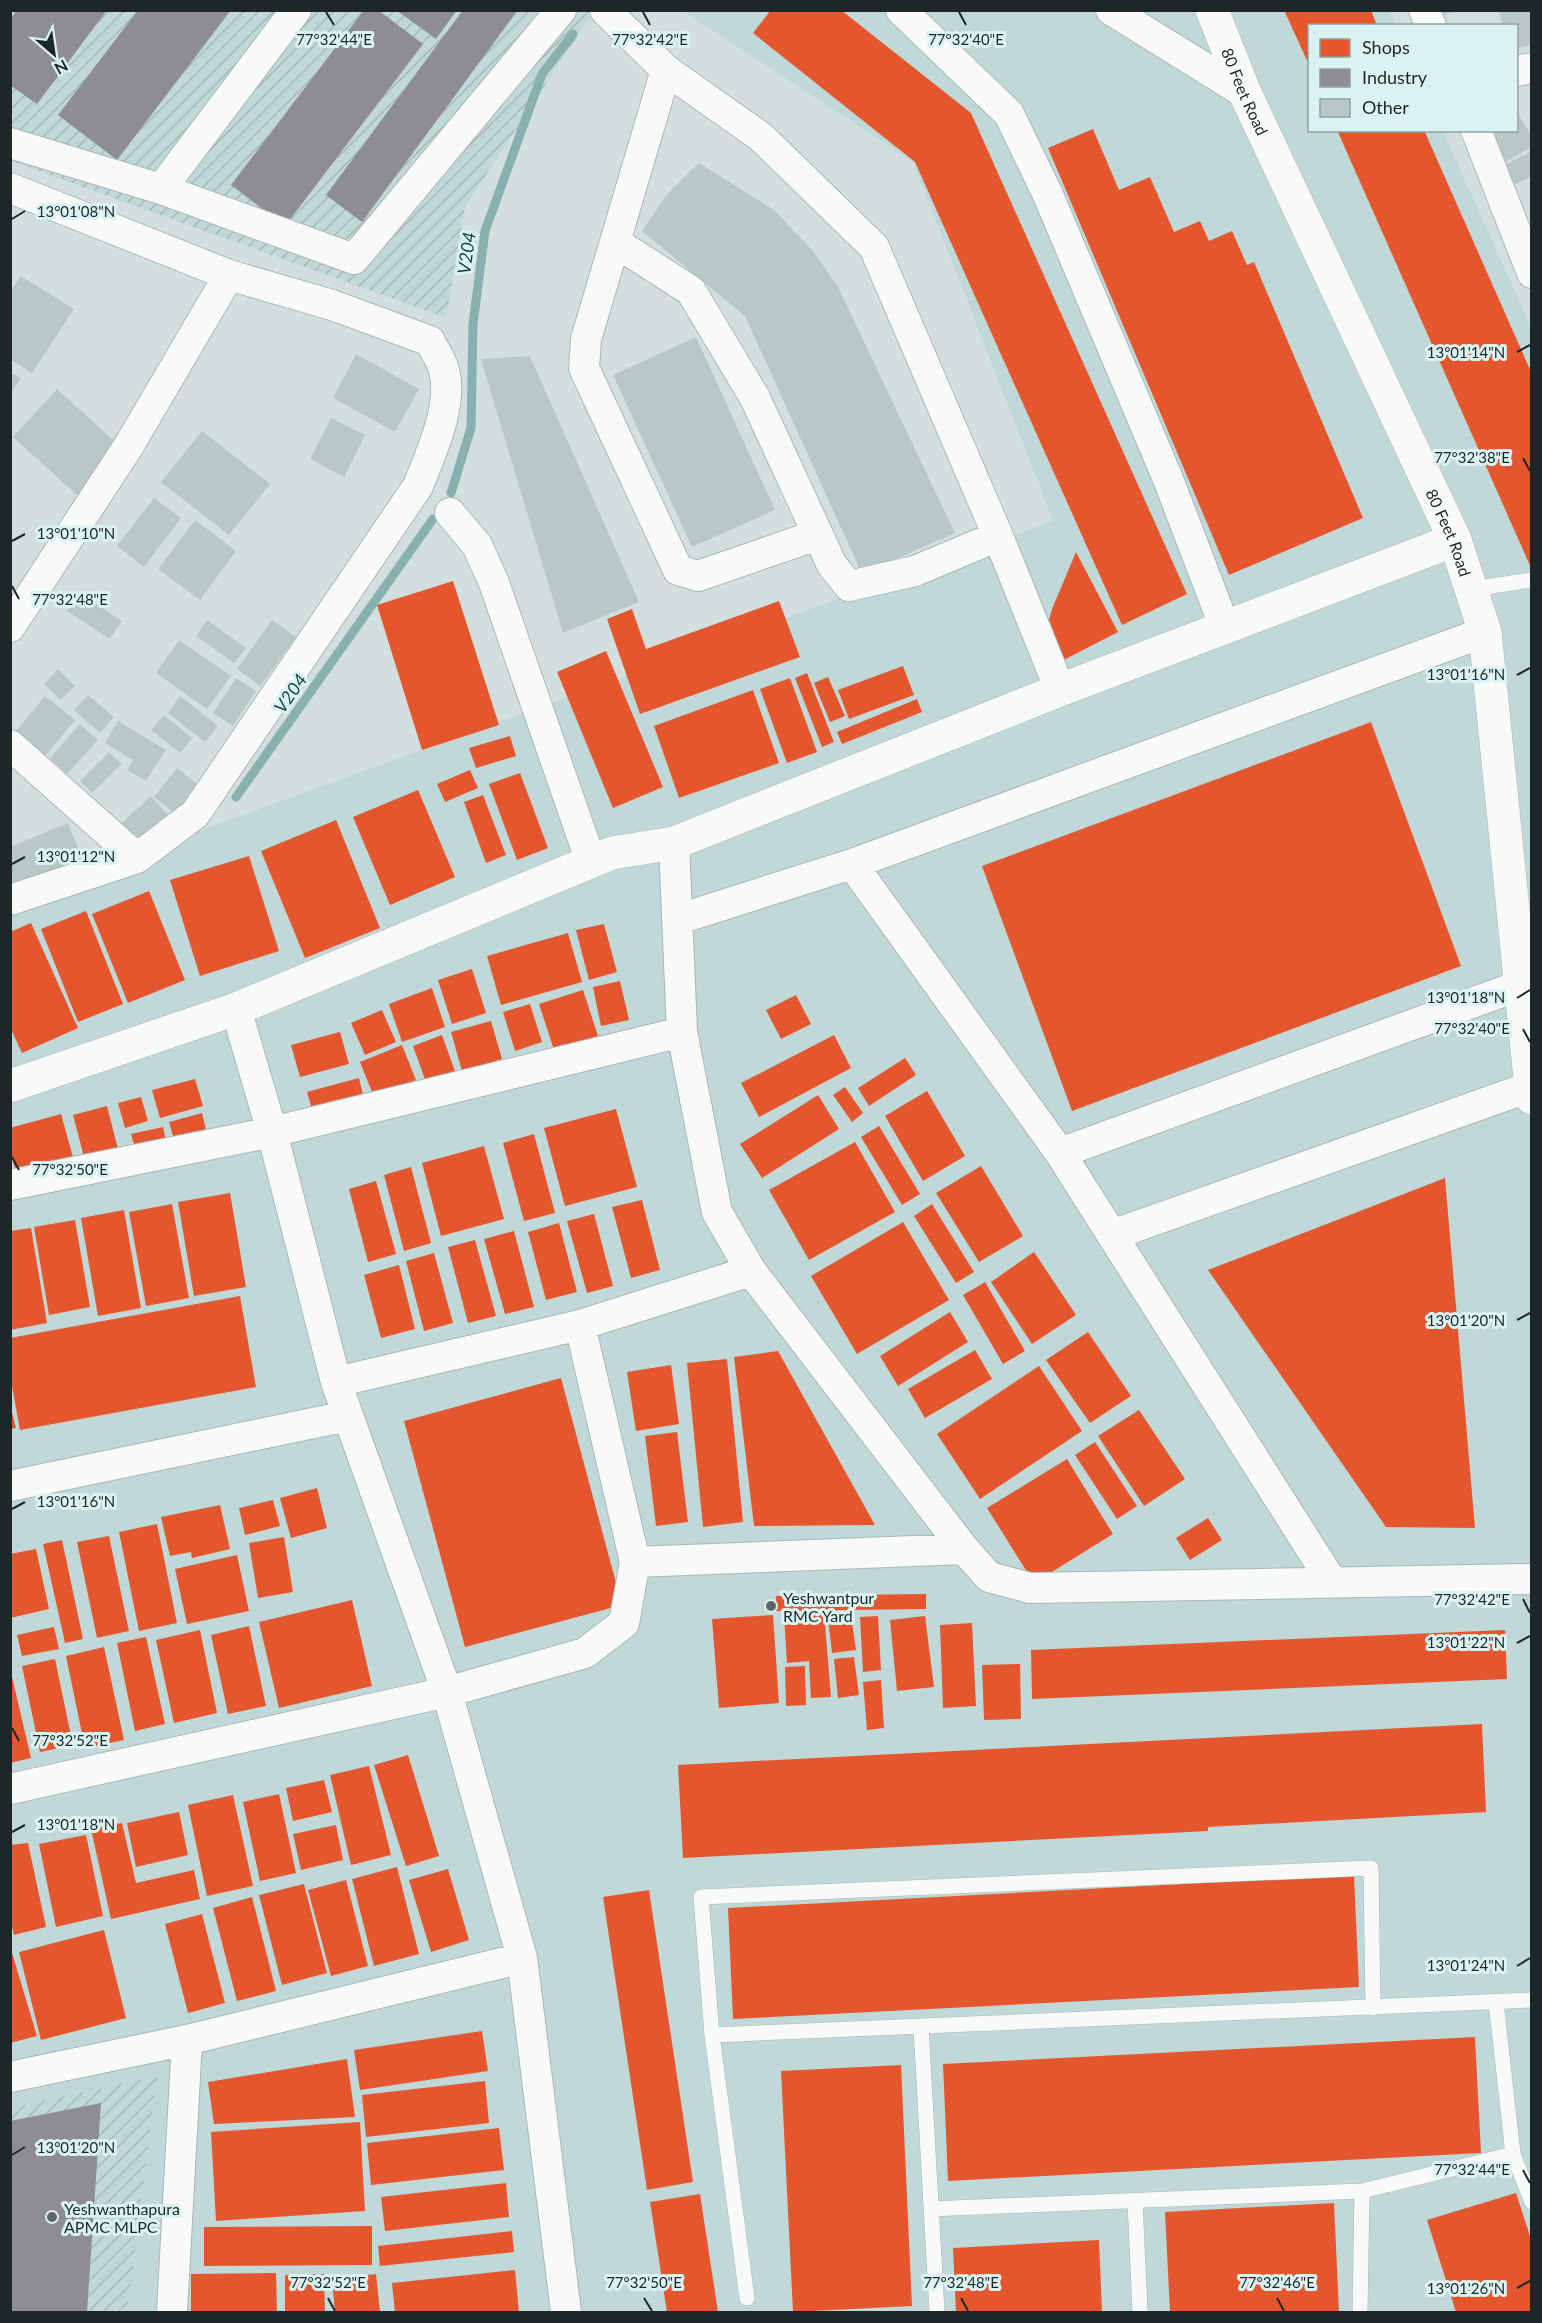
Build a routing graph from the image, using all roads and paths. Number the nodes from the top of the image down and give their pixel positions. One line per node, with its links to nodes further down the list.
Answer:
1 (296, 10): 14 (street)
2 (561, 10): 14 (street)
3 (605, 10): 9 (street)
4 (901, 10): 25 (street)
5 (1112, 10): 10 (street)
6 (1212, 10): 10 (street, 80 Feet Road)
7 (1424, 10): 8 (street)
8 (1430, 24)
9 (666, 70): 15 (street); 20 (street)
10 (1245, 93): 21 (street, 80 Feet Road)
11 (1477, 132): 16 (street)
12 (10, 143): 14 (street)
13 (10, 188): 17 (street)
14 (161, 189)
15 (615, 242): 19 (street); 19 (street)
16 (1532, 273)
17 (230, 275): 24 (street); 30 (street)
18 (450, 513): 31 (street)
19 (817, 535): 20 (street)
20 (998, 536): 27 (street)
21 (1455, 540): 23 (street, 80 Feet Road); 25 (street)
22 (1532, 580): 23 (lane)
23 (1472, 589): 26 (street, 80 Feet Road)
24 (10, 627)
25 (1226, 627): 27 (street)
26 (1485, 632): 32 (street); 33 (street, 80 Feet Road)
27 (1060, 690): 29 (street)
28 (10, 745): 30 (street)
29 (674, 843): 31 (street); 35 (street)
30 (137, 858): 34 (street)
31 (591, 862): 37 (street)
32 (852, 864): 35 (street); 42 (street)
33 (1521, 890): 36 (street, 80 Feet Road)
34 (10, 900)
35 (679, 920): 38 (street)
36 (1521, 986): 40 (street, 80 Feet Road); 42 (street)
37 (236, 1009): 39 (street); 41 (street)
38 (682, 1032): 41 (street); 45 (street)
39 (10, 1086)
40 (1531, 1093): 44 (street)
41 (272, 1132): 43 (street); 47 (street)
42 (1060, 1153): 44 (street)
43 (10, 1185)
44 (1112, 1235): 53 (street)
45 (751, 1271): 46 (street); 50 (street)
46 (580, 1325): 47 (street); 51 (street)
47 (336, 1382): 48 (street)
48 (347, 1416): 49 (street); 54 (street)
49 (10, 1486)
50 (964, 1549): 51 (street); 53 (street)
51 (635, 1562): 54 (street)
52 (1532, 1579): 53 (street)
53 (1332, 1582)
54 (447, 1692): 55 (street); 56 (street)
55 (10, 1789)
56 (522, 1958): 62 (street); 71 (street)
57 (1532, 2000): 58 (lane)
58 (1496, 2002): 59 (lane); 64 (lane)
59 (1373, 2008): 60 (lane); 61 (lane)
60 (921, 2027): 61 (lane); 68 (lane)
61 (712, 2035): 69 (lane)
62 (187, 2040): 63 (street); 70 (street)
63 (10, 2077)
64 (1513, 2154): 65 (lane); 67 (lane)
65 (1362, 2191): 66 (lane); 74 (lane)
66 (1135, 2200): 68 (lane); 73 (lane)
67 (1532, 2202)
68 (931, 2209): 72 (lane)
69 (747, 2298)
70 (172, 2313)
71 (566, 2313)
72 (937, 2313)
73 (1140, 2313)
74 (1360, 2313)

